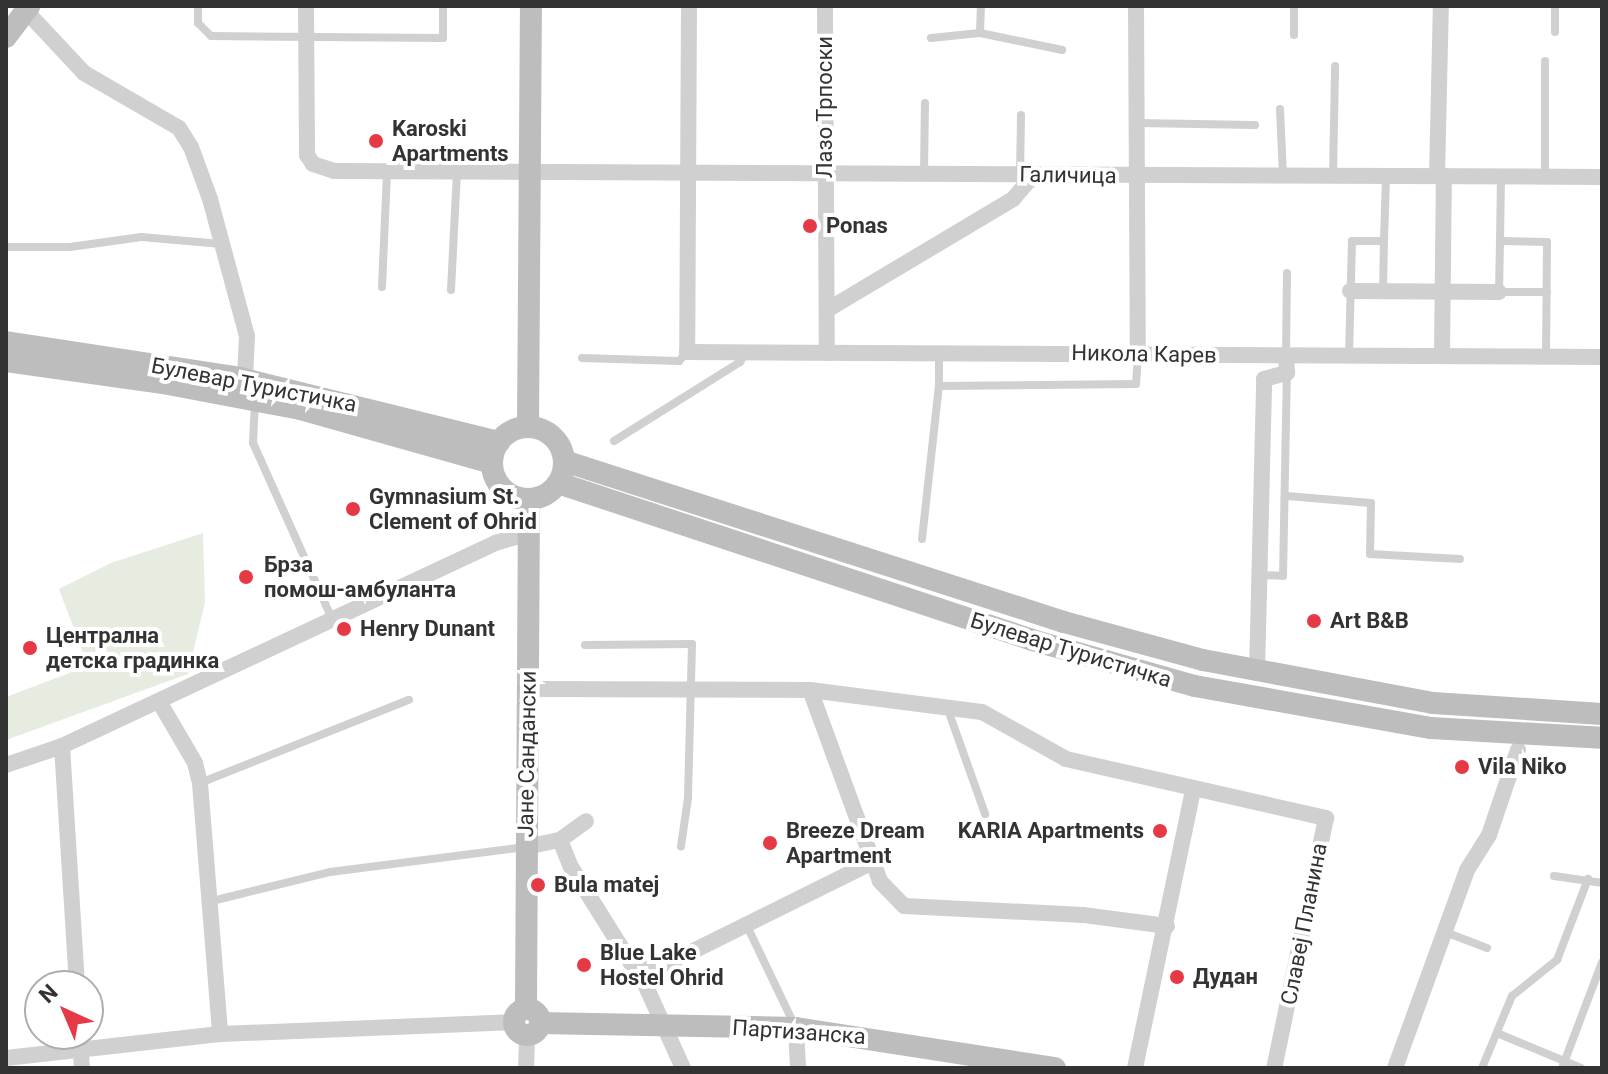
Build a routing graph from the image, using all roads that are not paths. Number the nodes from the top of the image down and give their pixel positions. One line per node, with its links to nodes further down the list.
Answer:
1 (198, 6): 17 (lane)
2 (306, 6): 17 (street)
3 (443, 6): 17 (lane)
4 (531, 6): 29 (main road)
5 (689, 6): 30 (street)
6 (825, 6): 31 (street, Лазо Трпоски)
7 (981, 6): 14 (lane)
8 (1136, 6): 25 (street)
9 (1294, 6): 15 (lane)
10 (1441, 6): 38 (street)
11 (1555, 6): 13 (lane)
12 (27, 8): 16 (main road); 44 (street)
13 (1555, 32)
14 (980, 33): 18 (lane); 19 (lane)
15 (1294, 35)
16 (6, 37)
17 (306, 38): 27 (street)
18 (931, 38)
19 (1062, 50)
20 (1545, 61): 41 (lane)
21 (1335, 66): 36 (lane)
22 (925, 103): 32 (lane)
23 (1280, 109): 35 (lane)
24 (1021, 115): 33 (lane)
25 (1136, 123): 26 (lane); 34 (street)
26 (1255, 125)
27 (387, 171): 28 (street); 47 (lane)
28 (457, 171): 29 (street); 48 (lane)
29 (534, 172): 30 (street, Галичица); 71 (main road)
30 (690, 172): 31 (street, Галичица); 56 (street)
31 (824, 173): 32 (street, Галичица); 54 (street, Лазо Трпоски)
32 (924, 174): 33 (street, Галичица)
33 (1027, 175): 34 (street, Галичица); 54 (street)
34 (1137, 176): 35 (street, Галичица); 60 (street)
35 (1283, 176): 36 (street, Галичица)
36 (1333, 176): 37 (street, Галичица)
37 (1386, 176): 38 (street, Галичица); 42 (lane)
38 (1440, 176): 40 (street, Галичица); 53 (street)
39 (1602, 177): 41 (street, Галичица)
40 (1501, 178): 41 (street, Галичица); 43 (lane)
41 (1545, 178)
42 (1384, 241): 49 (lane); 50 (lane)
43 (1500, 241): 51 (lane); 52 (lane)
44 (223, 244): 45 (lane); 68 (street)
45 (6, 247)
46 (1287, 273): 67 (lane)
47 (382, 287)
48 (451, 290)
49 (1350, 291): 50 (street); 61 (lane)
50 (1383, 292): 53 (street)
51 (1499, 292): 52 (lane); 53 (street)
52 (1547, 292): 63 (lane)
53 (1442, 294): 62 (street)
54 (827, 310): 58 (street, Лазо Трпоски)
55 (6, 342): 68 (main road, Булевар Туристичка)
56 (687, 352): 57 (street, Никола Карев); 65 (lane)
57 (745, 352): 58 (street, Никола Карев); 72 (lane)
58 (827, 353): 59 (street, Никола Карев)
59 (939, 353): 60 (street, Никола Карев); 69 (lane)
60 (1138, 354): 67 (street, Никола Карев); 69 (lane)
61 (1349, 356): 62 (street, Никола Карев); 67 (street, Никола Карев)
62 (1442, 356): 63 (street, Никола Карев)
63 (1546, 357): 64 (street, Никола Карев)
64 (1602, 357)
65 (582, 358)
66 (6, 361): 70 (main road, Булевар Туристичка)
67 (1286, 365): 75 (lane); 80 (street)
68 (245, 379): 73 (main road, Булевар Туристичка)
69 (939, 386): 78 (lane)
70 (255, 400): 73 (main road, Булевар Туристичка); 81 (lane)
71 (528, 427): 73 (main road); 74 (main road)
72 (614, 441)
73 (496, 452): 76 (main road)
74 (561, 472): 76 (main road); 83 (main road, Булевар Туристичка); 91 (main road, Булевар Туристичка)
75 (1287, 496): 79 (lane); 80 (lane)
76 (529, 499): 77 (main road, Јане Сандански)
77 (530, 533): 81 (street); 84 (main road, Јане Сандански)
78 (922, 539)
79 (1460, 559)
80 (1260, 575): 83 (street)
81 (332, 620): 88 (street)
82 (585, 645): 85 (lane)
83 (1257, 673): 90 (main road, Булевар Туристичка)
84 (528, 689): 85 (street, Славеј Планина); 101 (main road, Јане Сандански)
85 (690, 690): 86 (street, Славеј Планина); 100 (lane)
86 (810, 690): 89 (street, Славеј Планина); 102 (street)
87 (409, 700): 95 (lane)
88 (160, 703): 92 (street); 95 (street)
89 (947, 706): 96 (street, Славеј Планина); 97 (lane)
90 (1602, 714)
91 (1602, 738)
92 (62, 746): 94 (street); 112 (street)
93 (1518, 750): 109 (street)
94 (6, 765)
95 (200, 783): 106 (street)
96 (1193, 791): 108 (street); 128 (street, Славеј Планина)
97 (985, 814)
98 (586, 821): 99 (street)
99 (560, 840): 101 (street); 113 (street)
100 (681, 846)
101 (526, 847): 106 (lane); 114 (main road, Јане Сандански)
102 (873, 862): 107 (street); 108 (street)
103 (1554, 876): 104 (lane)
104 (1588, 879): 105 (lane); 117 (lane)
105 (1602, 883)
106 (212, 901): 118 (street)
107 (747, 926): 113 (street); 116 (lane)
108 (1167, 926): 127 (street)
109 (1445, 932): 110 (lane); 129 (street)
110 (1487, 948)
111 (1602, 962): 122 (lane)
112 (76, 970)
113 (639, 971): 115 (street)
114 (527, 1022): 115 (main road, Партизанска); 118 (street, Партизанска); 123 (street, Јане Сандански)
115 (667, 1025): 116 (main road, Партизанска); 124 (street)
116 (796, 1028): 125 (street); 126 (main road, Партизанска)
117 (1497, 1033): 122 (lane); 130 (lane)
118 (220, 1034): 119 (street, Партизанска)
119 (104, 1040)
120 (41, 1050): 121 (street, Партизанска)
121 (6, 1058)
122 (1563, 1065): 131 (lane)
123 (526, 1068)
124 (683, 1068)
125 (798, 1068)
126 (1055, 1068)
127 (1135, 1068)
128 (1274, 1068)
129 (1395, 1068)
130 (1482, 1068)
131 (1581, 1068)

